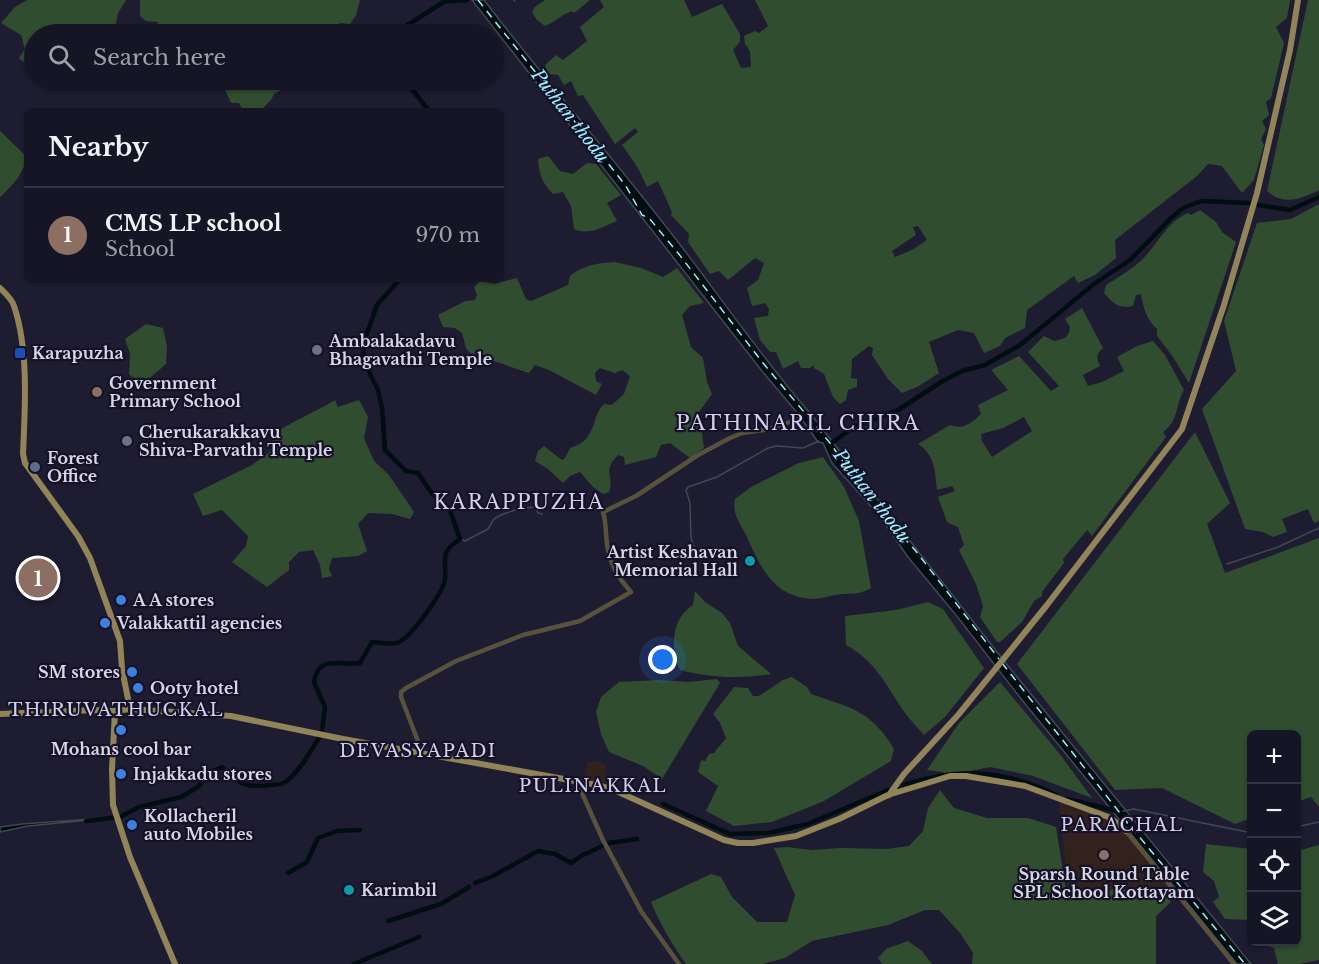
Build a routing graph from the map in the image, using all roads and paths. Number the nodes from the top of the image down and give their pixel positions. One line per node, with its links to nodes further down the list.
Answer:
1 (1298, 0): 9 (main road)
2 (0, 288): 4 (main road)
3 (798, 419): 7 (street)
4 (130, 709): 5 (main road); 7 (main road)
5 (115, 711): 6 (main road); 11 (main road)
6 (0, 714)
7 (418, 752): 8 (main road)
8 (577, 782): 9 (main road); 12 (street)
9 (888, 795): 10 (main road)
10 (1126, 831): 13 (street)
11 (175, 964)
12 (679, 964)
13 (1234, 964)

